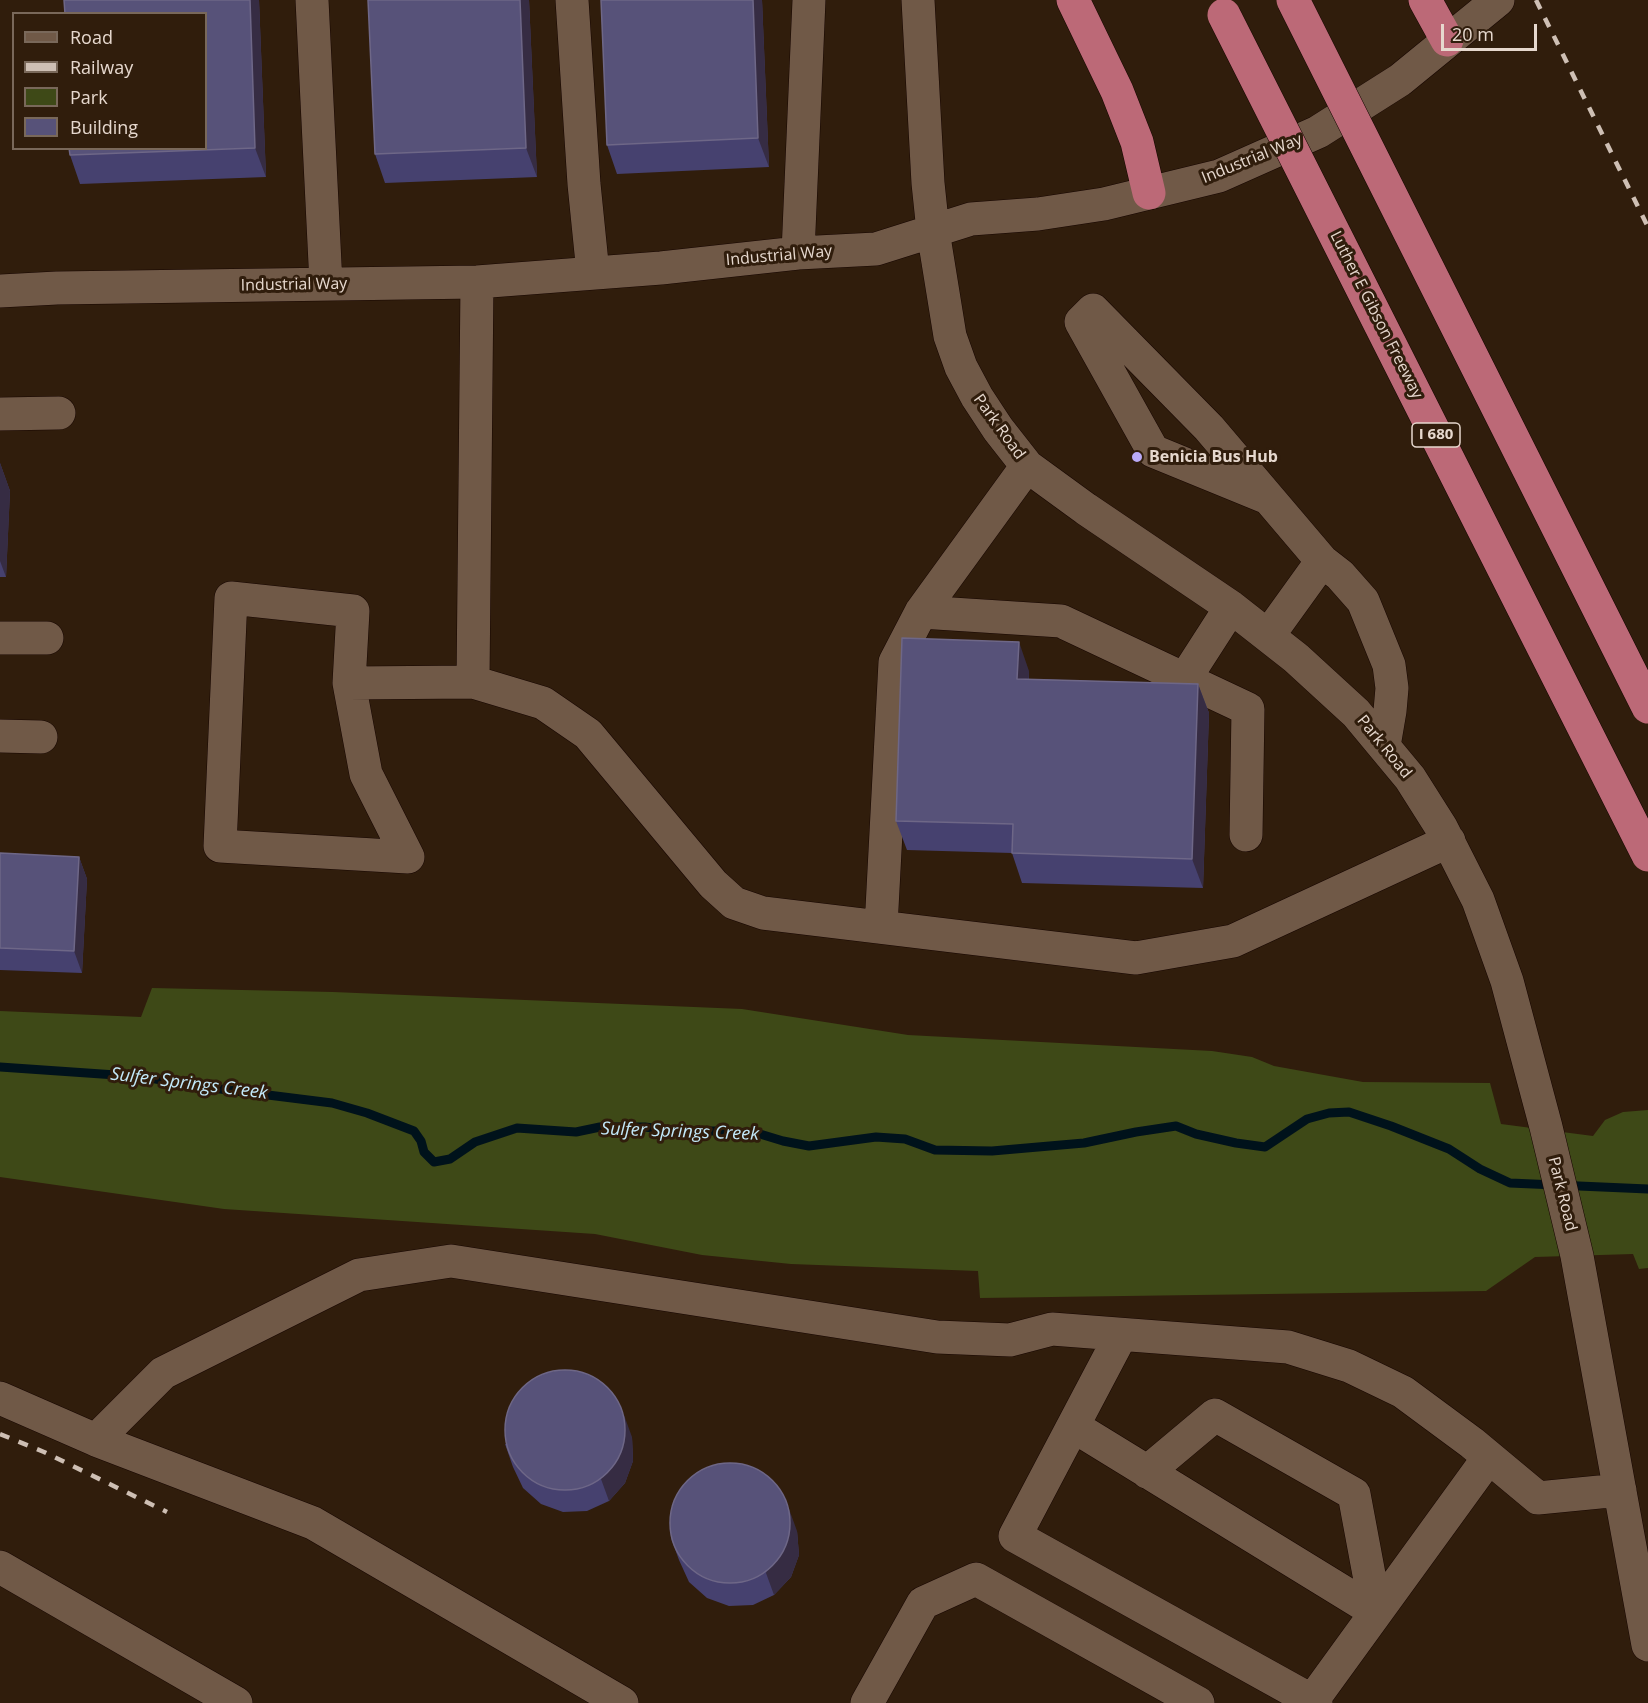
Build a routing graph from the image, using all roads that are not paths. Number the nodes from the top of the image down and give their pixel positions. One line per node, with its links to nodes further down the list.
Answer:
1 (312, 0): 16 (street)
2 (572, 0): 14 (street)
3 (809, 0): 13 (street)
4 (918, 0): 12 (street, Park Road)
5 (1073, 0): 11 (highway)
6 (1293, 0): 31 (highway, bridge)
7 (1425, 0): 10 (highway)
8 (1498, 0): 10 (street, Industrial Way)
9 (1220, 7): 37 (highway, Luther E Gibson Freeway / I 680, bridge)
10 (1447, 40): 11 (street, Industrial Way)
11 (1149, 194): 12 (street, Industrial Way)
12 (933, 231): 13 (street, Industrial Way); 20 (street, Park Road)
13 (798, 253): 14 (street, Industrial Way)
14 (593, 273): 15 (street, Industrial Way)
15 (477, 282): 16 (street, Industrial Way); 29 (street)
16 (326, 284): 17 (street, Industrial Way)
17 (0, 291)
18 (59, 413): 19 (street)
19 (0, 414)
20 (1028, 466): 23 (street, Park Road); 24 (street)
21 (1268, 498): 21 (street); 22 (street)
22 (1322, 561): 25 (street); 34 (street)
23 (1231, 607): 25 (street, Park Road); 28 (street)
24 (921, 612): 28 (street); 38 (street)
25 (1268, 636): 34 (street, Park Road)
26 (0, 638): 27 (street)
27 (47, 638)
28 (1184, 680): 35 (street)
29 (473, 682): 30 (street); 38 (street)
30 (349, 683): 30 (street)
31 (1648, 707)
32 (0, 736): 33 (street)
33 (41, 736)
34 (1384, 746): 36 (street, Park Road)
35 (1246, 835)
36 (1449, 841): 38 (street); 45 (street, Park Road)
37 (1648, 855)
38 (881, 927)
39 (1121, 1335): 41 (street); 42 (street); 43 (street)
40 (0, 1398): 42 (street)
41 (1073, 1426): 44 (street); 49 (street)
42 (96, 1440): 51 (street)
43 (1489, 1457): 45 (street); 47 (street)
44 (1147, 1472): 47 (street); 47 (street)
45 (1620, 1490): 48 (street, Park Road)
46 (0, 1567): 50 (street)
47 (1376, 1612): 49 (street)
48 (1648, 1645)
49 (1314, 1702)
50 (236, 1703)
51 (622, 1703)
52 (867, 1703): 53 (street)
53 (1198, 1703)

